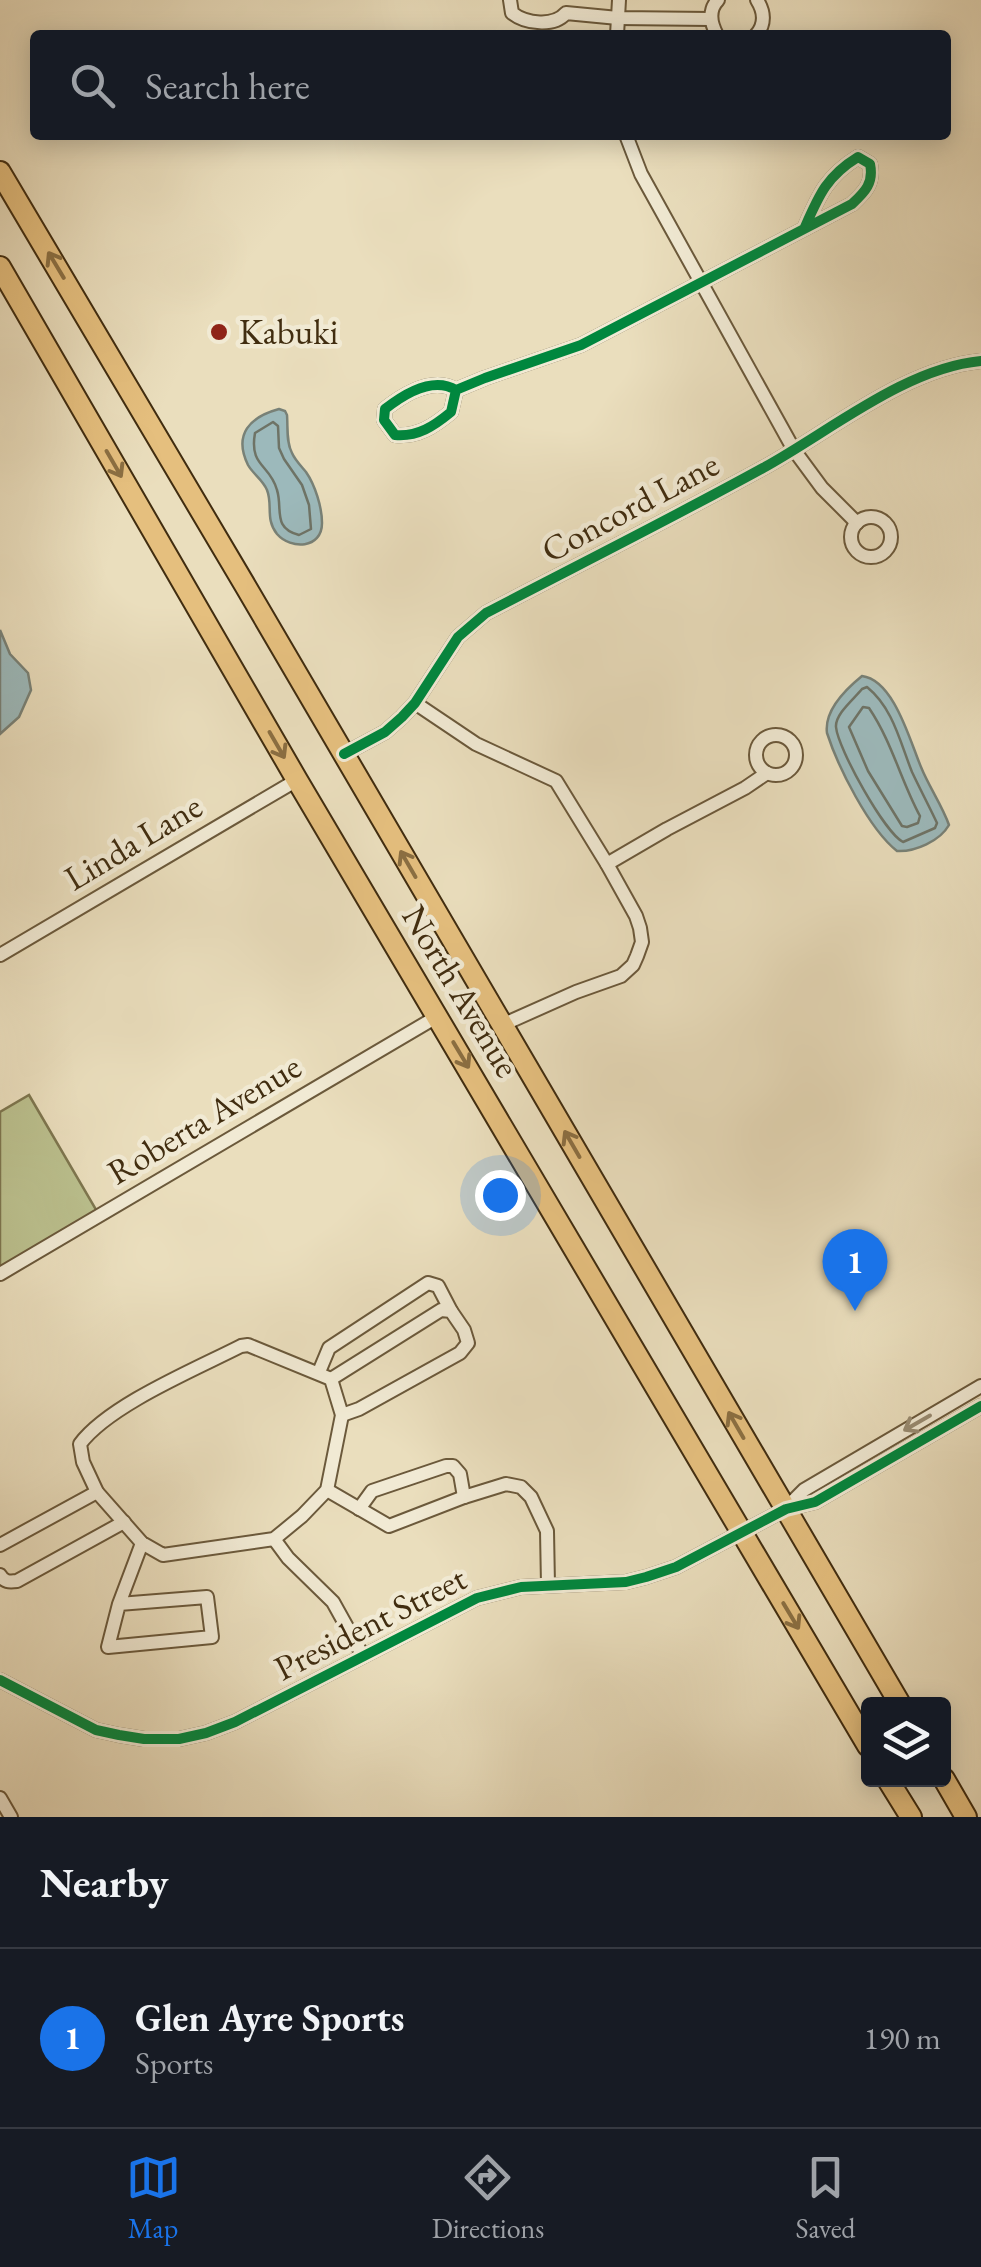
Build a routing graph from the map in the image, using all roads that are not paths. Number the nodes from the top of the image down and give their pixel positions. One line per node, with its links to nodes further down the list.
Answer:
1 (510, 0): 5 (street)
2 (618, 0): 6 (street)
3 (718, 0): 7 (street)
4 (757, 0): 10 (street)
5 (566, 7): 6 (street)
6 (618, 18): 7 (street); 8 (street)
7 (710, 19): 9 (street)
8 (617, 30)
9 (715, 30)
10 (760, 30)
11 (628, 140): 15 (street)
12 (0, 172): 21 (main road, North Avenue, one-way to 12)
13 (804, 227): 13 (street); 15 (street)
14 (0, 267): 23 (main road, North Avenue, one-way to 23)
15 (703, 286): 17 (street); 18 (street)
16 (981, 362): 18 (street, Concord Lane)
17 (456, 390): 17 (street)
18 (794, 450): 19 (street); 20 (street, Concord Lane)
19 (857, 523)
20 (415, 703): 21 (street, Concord Lane); 24 (street)
21 (344, 754): 27 (main road, North Avenue, one-way to 21)
22 (767, 773): 24 (street)
23 (297, 780): 25 (street, Linda Lane); 26 (main road, North Avenue)
24 (607, 864): 27 (street)
25 (0, 955)
26 (438, 1016): 28 (street, Roberta Avenue); 40 (main road, North Avenue, one-way to 40)
27 (502, 1025): 38 (main road, North Avenue, one-way to 27)
28 (0, 1274)
29 (451, 1310): 30 (street); 30 (street); 33 (street)
30 (325, 1375): 33 (street); 35 (street)
31 (981, 1386): 38 (street, President Street, one-way to 38)
32 (981, 1406): 38 (street, President Street)
33 (342, 1416): 34 (street)
34 (327, 1490): 37 (street); 41 (street)
35 (97, 1492): 39 (street); 43 (street)
36 (464, 1497): 37 (street); 37 (street); 45 (street)
37 (360, 1509)
38 (786, 1509): 40 (street, President Street); 49 (main road, North Avenue)
39 (124, 1522): 42 (street); 44 (street)
40 (742, 1532): 45 (street, President Street); 50 (main road, North Avenue, one-way to 50)
41 (274, 1539): 42 (street); 47 (street)
42 (142, 1543): 46 (street)
43 (0, 1545)
44 (0, 1574)
45 (548, 1585): 47 (street, President Street)
46 (119, 1604): 46 (street)
47 (363, 1656): 48 (street, President Street)
48 (0, 1680)
49 (896, 1697)
50 (861, 1734)
51 (892, 1787): 55 (main road)
52 (949, 1787): 56 (main road)
53 (0, 1798): 54 (street)
54 (11, 1817)
55 (911, 1817)
56 (966, 1817)

